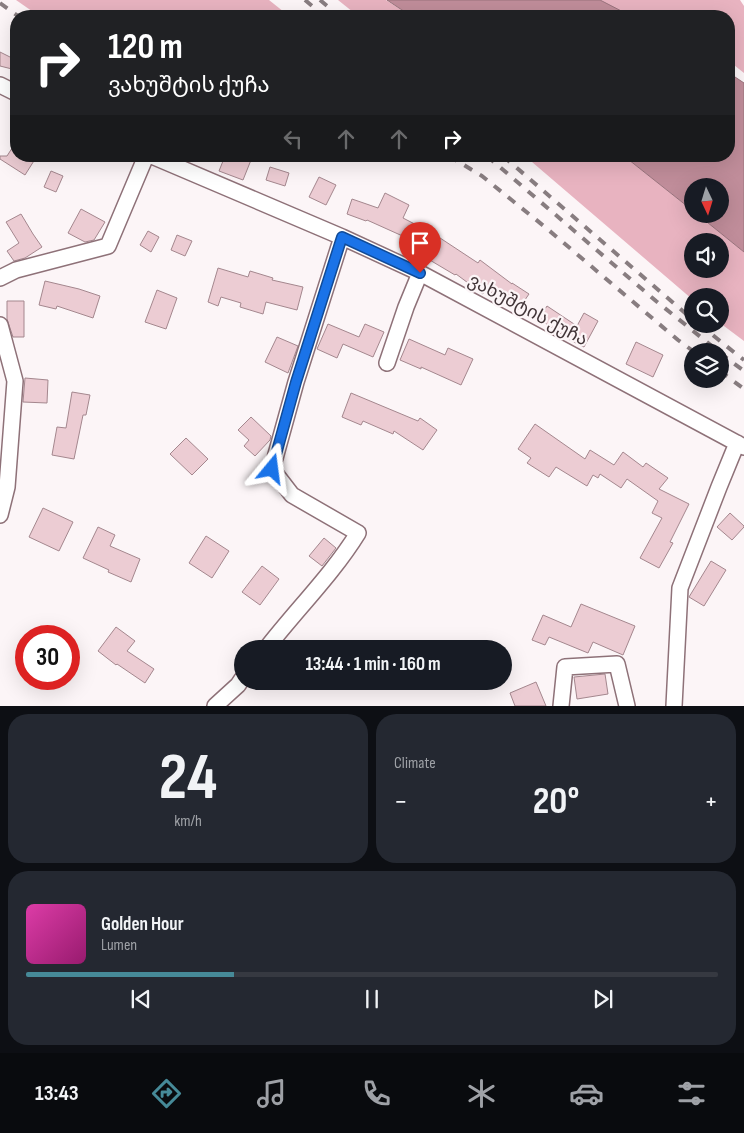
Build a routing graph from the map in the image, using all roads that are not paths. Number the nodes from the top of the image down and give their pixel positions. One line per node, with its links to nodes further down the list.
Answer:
1 (143, 162): 5 (street)
2 (166, 162): 3 (street, ვახუშტის ქუჩა)
3 (342, 237): 4 (street, ვახუშტის ქუჩა); 10 (street)
4 (420, 273): 7 (street); 8 (street, ვახუშტის ქუჩა)
5 (0, 278)
6 (0, 325): 9 (street)
7 (387, 363)
8 (741, 445): 15 (street)
9 (0, 515)
10 (273, 640)
11 (234, 688): 12 (street)
12 (216, 706)
13 (560, 706): 14 (street)
14 (627, 706)
15 (674, 706)

